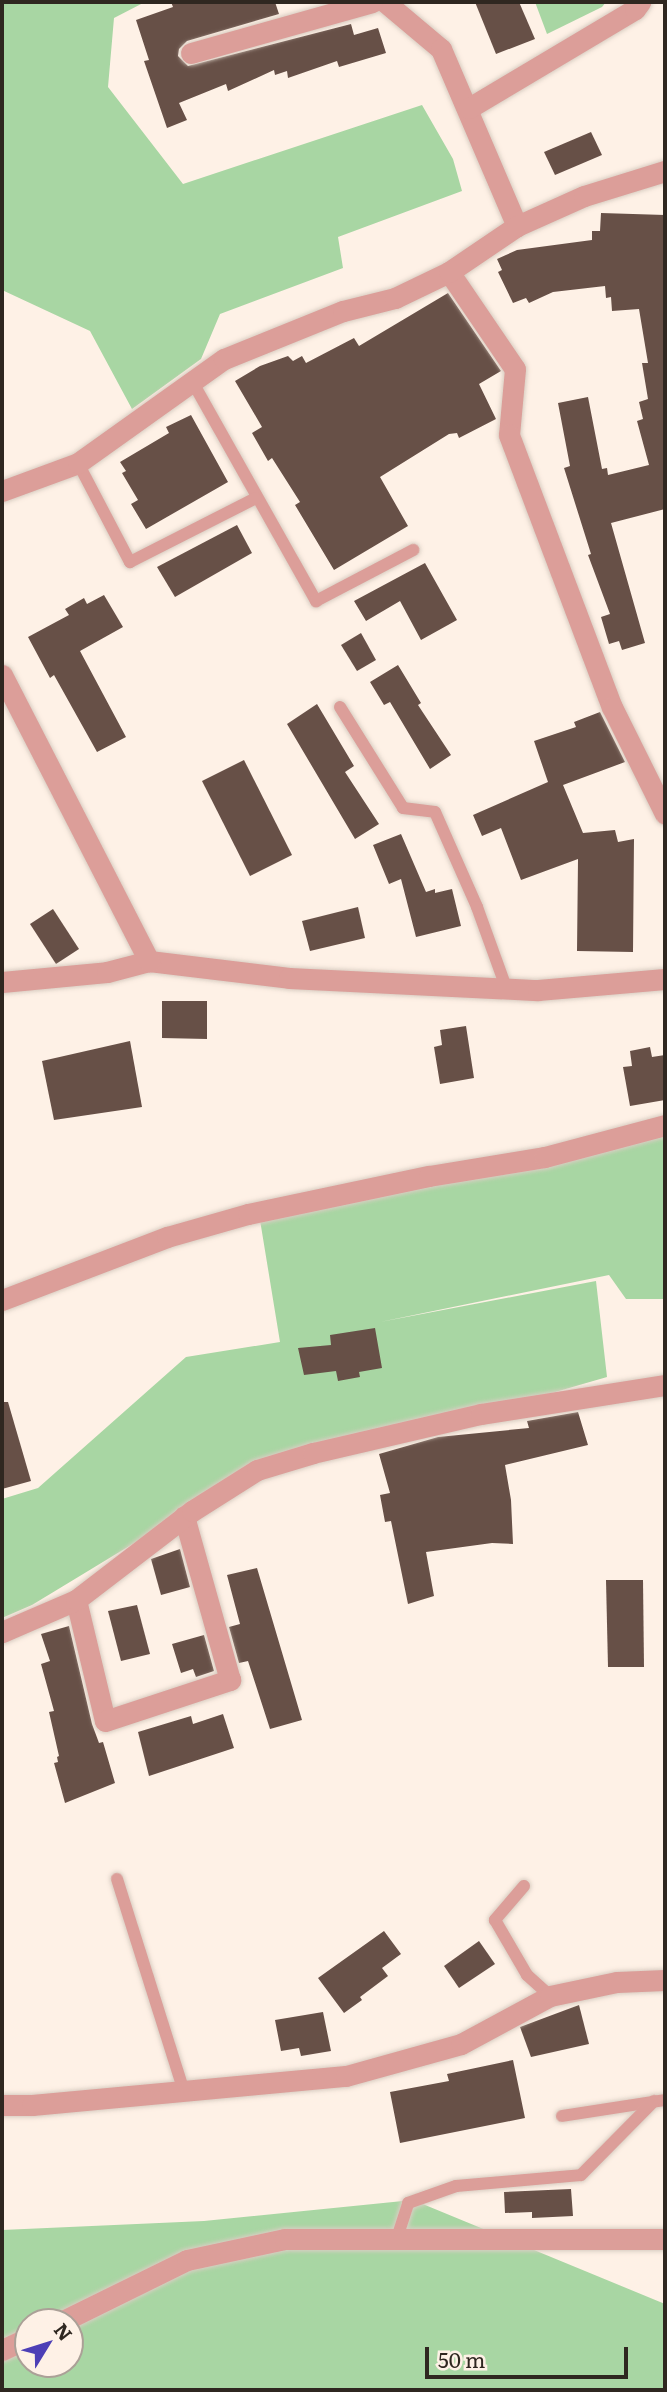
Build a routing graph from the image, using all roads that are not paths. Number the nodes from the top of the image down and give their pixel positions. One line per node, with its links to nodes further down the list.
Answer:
1 (372, 2): 4 (street)
2 (385, 2): 5 (street)
3 (640, 2): 5 (street)
4 (191, 53)
5 (468, 108): 7 (street)
6 (665, 171): 7 (street)
7 (517, 226): 8 (street)
8 (449, 272): 9 (street); 16 (street)
9 (192, 381): 10 (street); 12 (lane)
10 (78, 463): 11 (street); 12 (lane)
11 (2, 491)
12 (256, 498): 13 (lane)
13 (413, 550)
14 (2, 675): 17 (street)
15 (340, 707): 20 (lane)
16 (663, 804)
17 (149, 961): 19 (street); 20 (street)
18 (665, 979): 20 (street)
19 (2, 982)
20 (506, 987)
21 (665, 1125): 22 (street)
22 (2, 1300)
23 (665, 1385): 24 (street)
24 (184, 1516): 25 (street); 25 (street)
25 (76, 1601): 26 (street)
26 (2, 1632)
27 (117, 1879): 31 (lane)
28 (524, 1886): 30 (lane)
29 (665, 1980): 30 (street)
30 (550, 1996): 31 (street)
31 (184, 2091): 33 (street)
32 (660, 2101): 34 (lane); 36 (lane)
33 (2, 2105)
34 (562, 2116)
35 (665, 2239): 36 (street)
36 (396, 2241): 37 (street)
37 (84, 2311)

